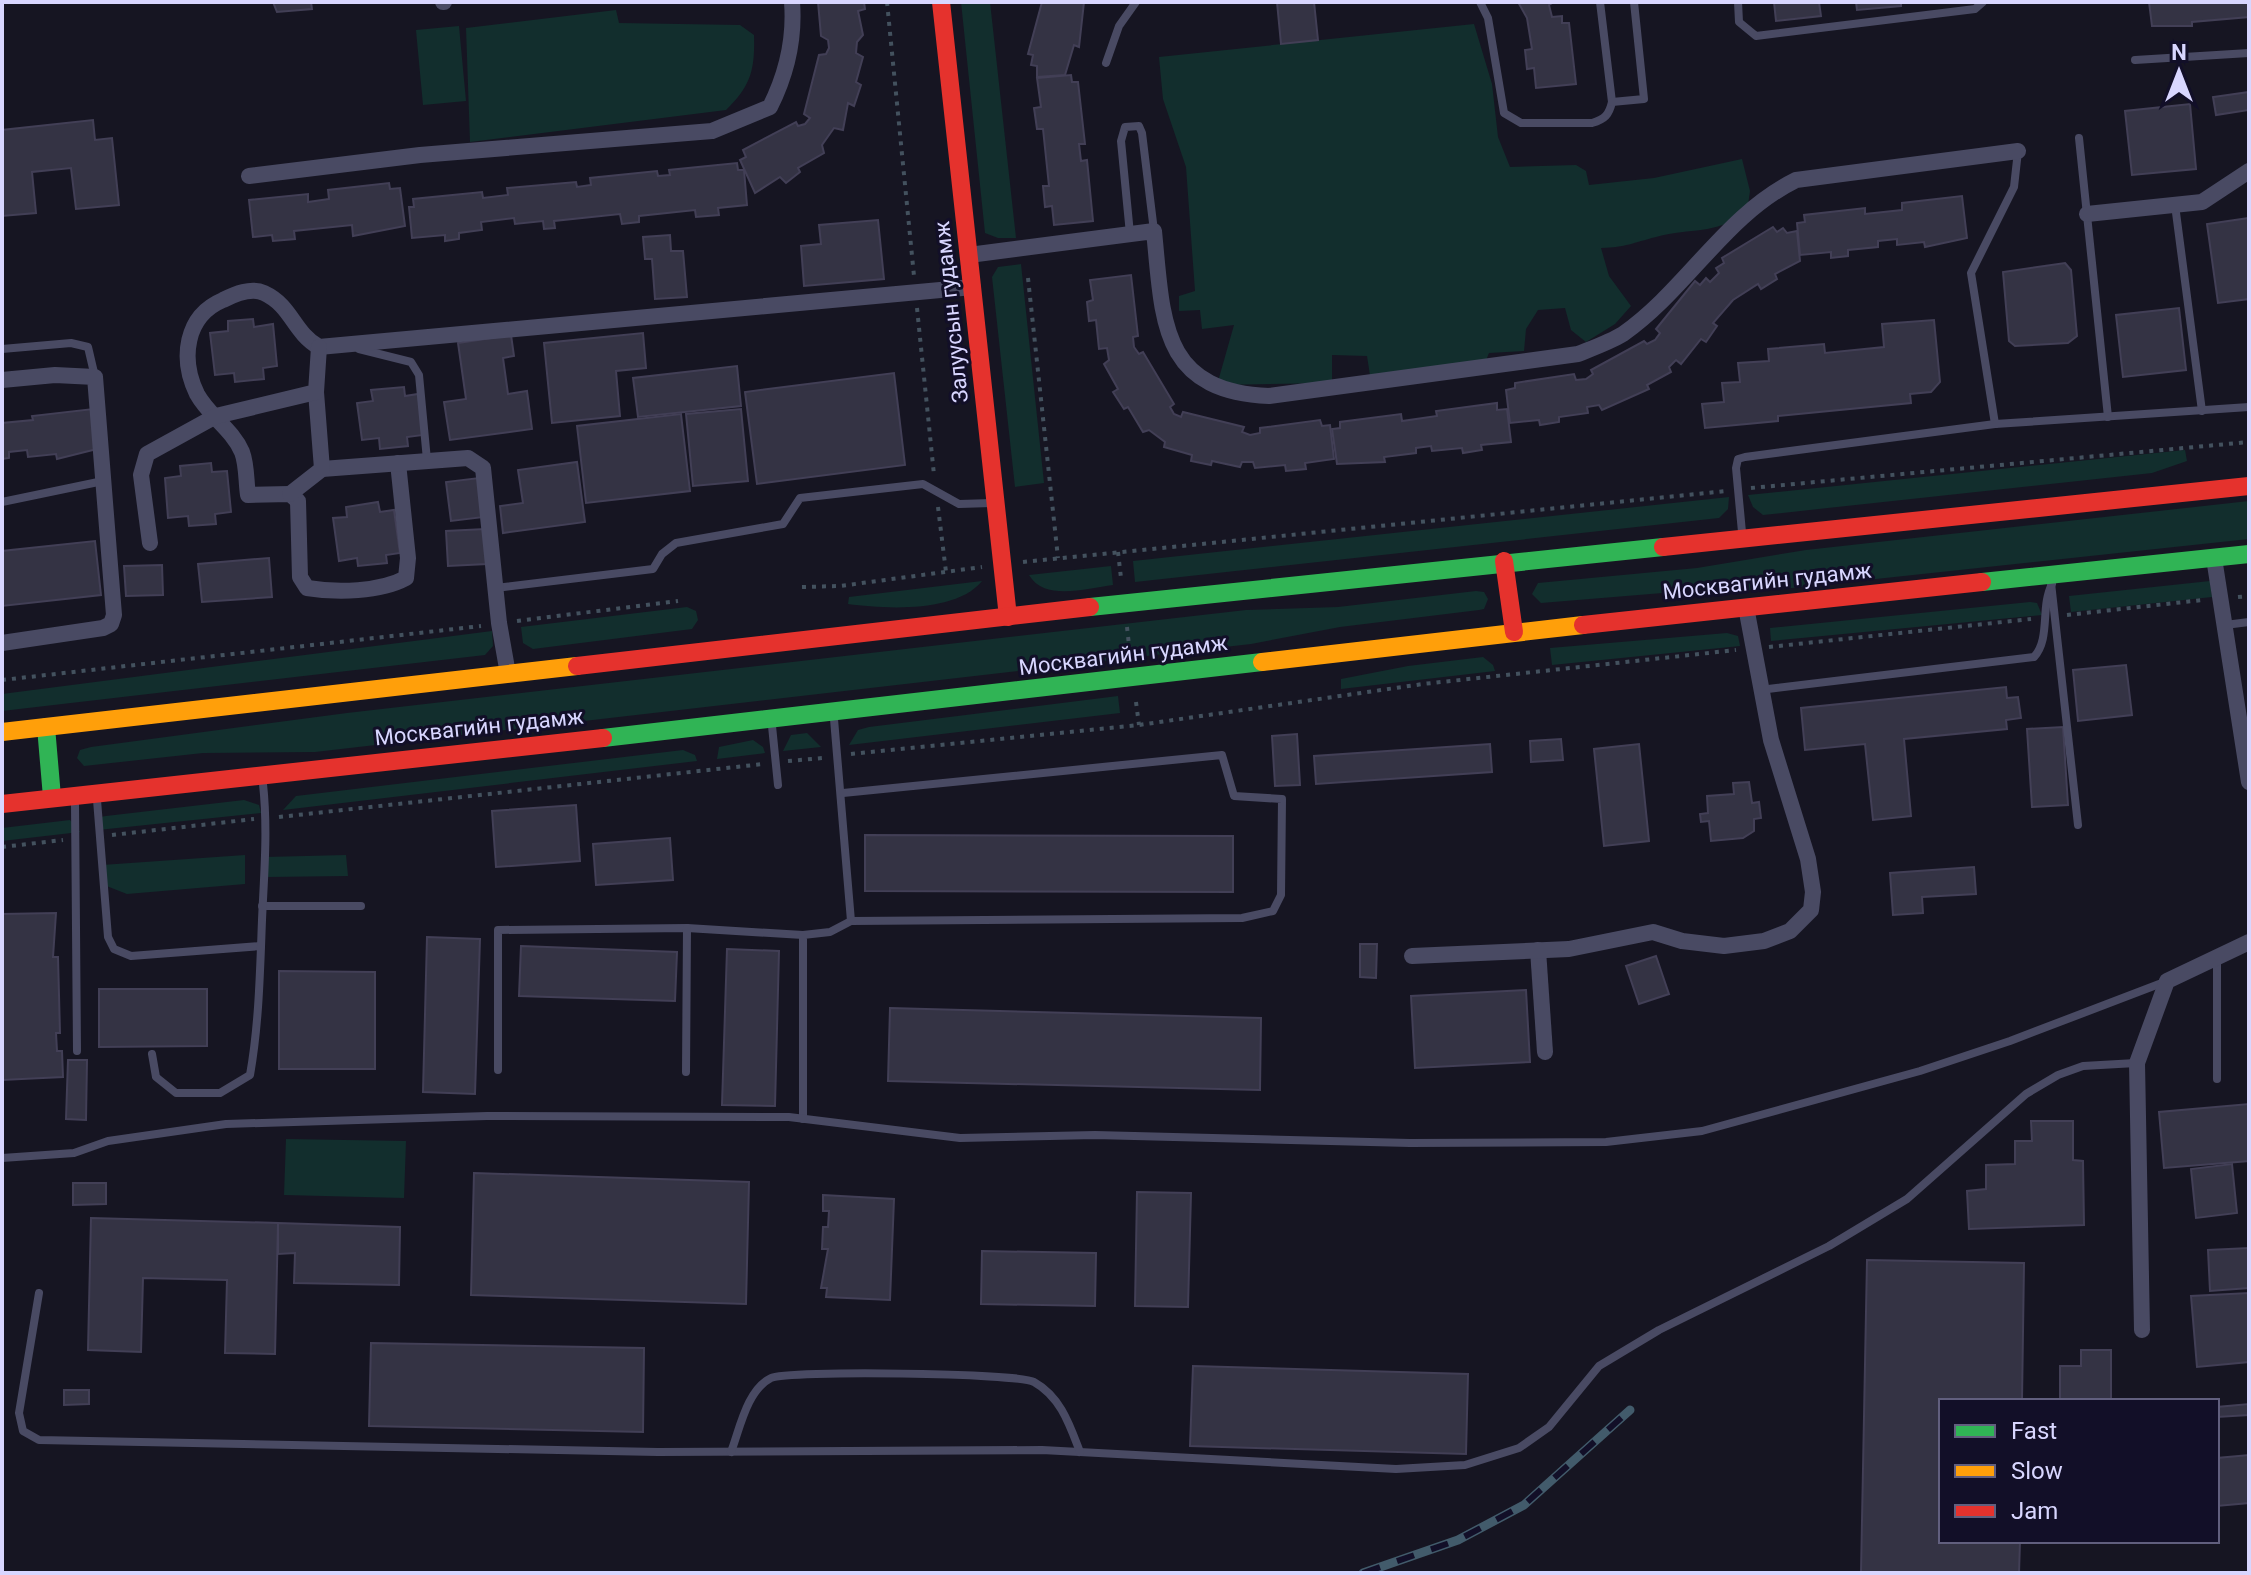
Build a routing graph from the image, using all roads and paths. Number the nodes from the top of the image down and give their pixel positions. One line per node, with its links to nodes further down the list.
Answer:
1 (792, 2): 16 (street)
2 (941, 2): 21 (main road, Залуусын гудамж)
3 (1136, 2): 11 (lane)
4 (1480, 2): 12 (lane)
5 (1600, 2): 12 (lane)
6 (1634, 2): 12 (lane)
7 (1738, 2): 8 (lane)
8 (1983, 2)
9 (2249, 53): 10 (lane)
10 (2135, 60)
11 (1106, 63)
12 (1612, 102)
13 (2079, 138): 18 (lane)
14 (2018, 151): 19 (street); 34 (lane)
15 (2249, 171): 17 (street)
16 (249, 176)
17 (2175, 205): 18 (street); 31 (lane)
18 (2087, 214): 33 (lane)
19 (1154, 231): 20 (street); 20 (lane)
20 (1130, 235): 21 (street)
21 (969, 255): 23 (main road, Залуусын гудамж)
22 (1028, 278): 49 (path)
23 (973, 287): 24 (street); 44 (main road, Залуусын гудамж)
24 (346, 345): 25 (street); 36 (lane)
25 (319, 347): 29 (street); 32 (street)
26 (2, 349): 27 (lane)
27 (95, 377): 28 (street); 39 (street)
28 (2, 380)
29 (316, 392): 32 (street); 38 (street)
30 (2249, 407): 31 (lane)
31 (2202, 411): 33 (lane)
32 (216, 416): 42 (street); 46 (street)
33 (2108, 417): 34 (lane)
34 (1995, 424): 41 (lane)
35 (2249, 442): 41 (path)
36 (427, 461): 37 (street); 56 (street)
37 (398, 463): 38 (street); 42 (street)
38 (322, 469): 42 (street)
39 (106, 481): 43 (lane); 69 (street)
40 (2249, 486): 45 (main road, Москвагийн гудамж)
41 (1738, 490): 45 (lane); 47 (path)
42 (290, 494)
43 (2, 502)
44 (995, 502): 52 (main road, Залуусын гудамж); 56 (lane)
45 (1742, 537): 51 (main road, Москвагийн гудамж)
46 (150, 543)
47 (1118, 552): 49 (path); 54 (path)
48 (2249, 554): 50 (main road, Москвагийн гудамж)
49 (1058, 558): 52 (path)
50 (2214, 558): 53 (main road, Москвагийн гудамж); 58 (street)
51 (1504, 561): 62 (main road, Москвагийн гудамж); 68 (main road)
52 (1002, 565): 55 (path); 62 (main road, Залуусын гудамж)
53 (2051, 580): 60 (main road, Москвагийн гудамж); 61 (lane); 63 (lane)
54 (1122, 585)
55 (802, 587)
56 (496, 588): 65 (street)
57 (2249, 596): 58 (path)
58 (2221, 598): 61 (path); 67 (street)
59 (678, 601): 65 (path)
60 (1746, 607): 68 (main road, Москвагийн гудамж); 70 (street)
61 (2056, 616): 92 (lane)
62 (1008, 617): 72 (main road, Москвагийн гудамж)
63 (2044, 617): 70 (path); 74 (lane)
64 (2249, 622): 67 (lane)
65 (499, 623): 72 (street); 73 (path)
66 (1127, 624): 71 (path)
67 (2225, 625): 84 (street)
68 (1514, 632): 76 (main road, Москвагийн гудамж)
69 (2, 643)
70 (1753, 648): 74 (street); 78 (path)
71 (1131, 658)
72 (508, 674): 79 (main road, Москвагийн гудамж)
73 (2, 680)
74 (1759, 690): 103 (street)
75 (1135, 692): 78 (path)
76 (833, 712): 77 (main road, Москвагийн гудамж); 81 (lane)
77 (771, 719): 82 (lane); 83 (main road, Москвагийн гудамж)
78 (1139, 725): 81 (path)
79 (46, 727): 80 (main road, Москвагийн гудамж); 89 (main road)
80 (2, 732)
81 (838, 756): 82 (path); 87 (lane)
82 (776, 763): 85 (lane); 91 (path)
83 (262, 775): 86 (main road, Москвагийн гудамж); 91 (lane)
84 (2249, 782)
85 (778, 785)
86 (96, 793): 88 (main road, Москвагийн гудамж); 93 (lane)
87 (843, 793): 98 (lane); 98 (lane)
88 (75, 795): 89 (main road, Москвагийн гудамж); 94 (lane)
89 (52, 797): 90 (main road, Москвагийн гудамж)
90 (2, 804)
91 (266, 818): 93 (path); 96 (lane)
92 (2078, 825)
93 (99, 836): 102 (lane)
94 (77, 839): 95 (path); 107 (lane)
95 (2, 847)
96 (262, 906): 97 (lane); 102 (lane)
97 (361, 906)
98 (851, 921): 100 (lane)
99 (687, 928): 100 (lane); 111 (lane); 112 (lane)
100 (803, 935): 114 (lane)
101 (2249, 942): 105 (street)
102 (261, 946): 109 (lane)
103 (1538, 950): 104 (street); 108 (street)
104 (1412, 956)
105 (2217, 958): 106 (street); 113 (lane)
106 (2167, 981): 110 (street); 114 (lane)
107 (77, 1051)
108 (1545, 1052)
109 (152, 1054)
110 (2137, 1063): 117 (street); 119 (lane)
111 (498, 1070)
112 (686, 1072)
113 (2217, 1079)
114 (803, 1119): 115 (lane)
115 (2, 1158)
116 (39, 1293): 118 (lane)
117 (2142, 1330)
118 (731, 1452): 119 (lane); 119 (lane)
119 (1080, 1452)

